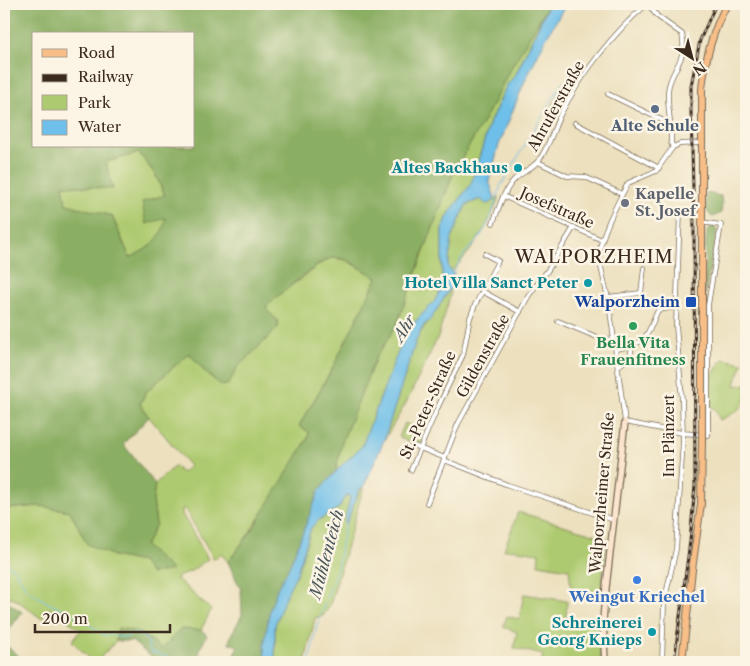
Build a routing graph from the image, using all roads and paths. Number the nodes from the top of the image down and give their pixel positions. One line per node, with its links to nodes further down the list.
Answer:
1 (648, 4): 5 (street); 8 (street, Ahruferstraße)
2 (727, 4): 6 (main road)
3 (608, 94): 5 (street)
4 (575, 123): 9 (street)
5 (670, 124): 7 (street)
6 (701, 143): 7 (street); 13 (main road)
7 (673, 147): 9 (street)
8 (538, 162): 10 (street); 11 (street, Ahruferstraße)
9 (659, 168): 10 (street, Walporzheimer Straße)
10 (622, 194): 16 (street, Walporzheimer Straße)
11 (505, 197): 14 (street, Ahruferstraße); 15 (street, Josefstraße)
12 (678, 210): 21 (street, Im Plänzert)
13 (701, 222): 30 (main road); 30 (street)
14 (492, 224)
15 (574, 227): 16 (street, Josefstraße); 22 (street, Gildenstraße)
16 (602, 240): 20 (street, Walporzheimer Straße)
17 (485, 254): 19 (street, St.-Peter-Straße)
18 (644, 268): 20 (street)
19 (482, 291): 22 (street); 32 (street, St.-Peter-Straße)
20 (608, 297): 24 (street, Walporzheimer Straße)
21 (676, 307): 25 (street); 29 (street, Im Plänzert)
22 (520, 312): 33 (street, Gildenstraße)
23 (558, 320): 24 (street)
24 (614, 339): 26 (street, Walporzheimer Straße)
25 (632, 346): 26 (street); 27 (street)
26 (616, 349): 27 (street, Walporzheimer Straße)
27 (618, 366): 28 (street, Walporzheimer Straße)
28 (625, 422): 29 (street); 36 (street, Walporzheimer Straße)
29 (682, 432): 30 (street); 38 (street, Im Plänzert)
30 (705, 433): 39 (main road, bridge)
31 (412, 445): 32 (street)
32 (420, 448): 33 (street); 34 (street, St.-Peter-Straße)
33 (444, 459): 35 (street, Gildenstraße); 36 (street)
34 (411, 470)
35 (427, 503)
36 (614, 520): 37 (street, Walporzheimer Straße)
37 (605, 662)
38 (662, 662)
39 (682, 662)

